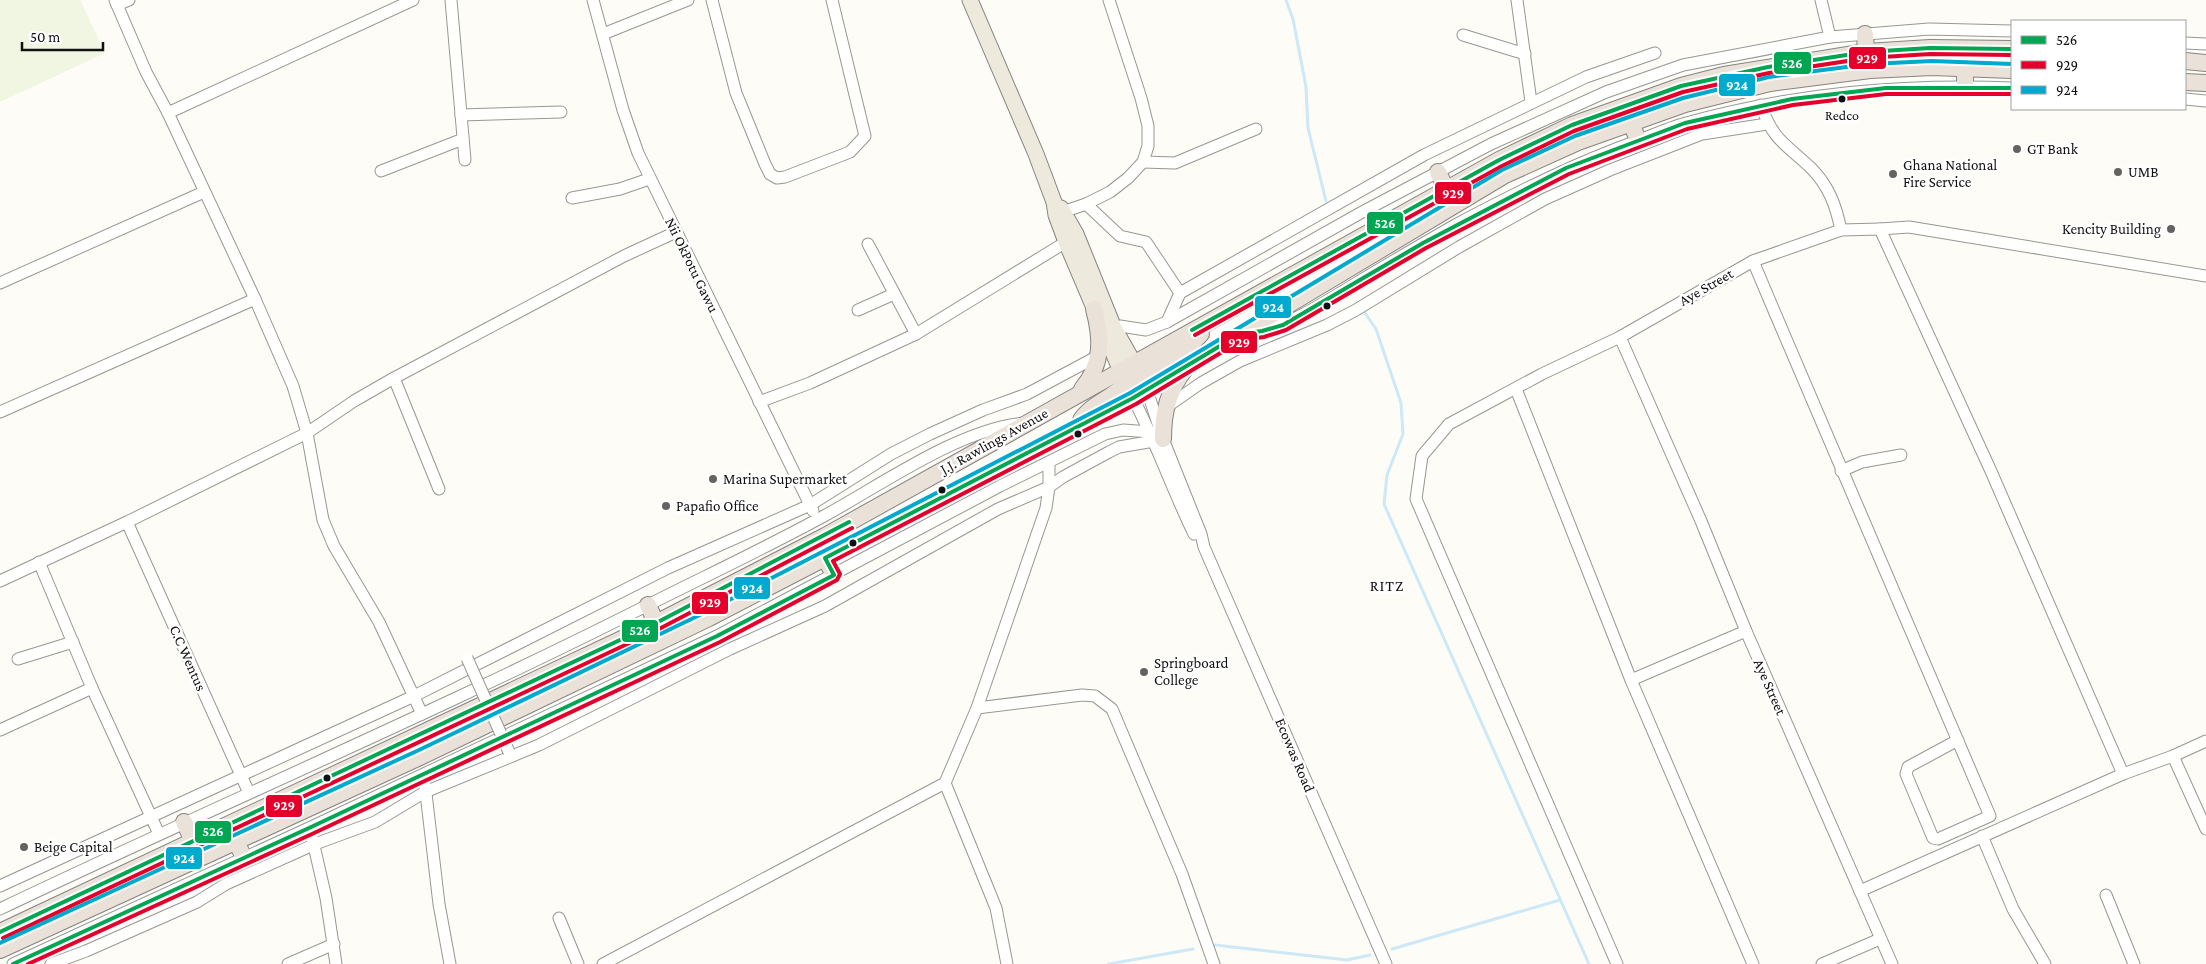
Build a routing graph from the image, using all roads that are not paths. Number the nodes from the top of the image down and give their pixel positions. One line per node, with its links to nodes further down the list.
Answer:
1 (129, 0): 12 (street)
2 (412, 0): 36 (street)
3 (451, 0): 38 (street)
4 (593, 0): 14 (street, Nii OkPotu Gawu)
5 (688, 0): 14 (street)
6 (712, 0): 7 (street)
7 (832, 0)
8 (970, 0): 53 (main road)
9 (1517, 0): 23 (street)
10 (1821, 0): 17 (street)
11 (1113, 1): 45 (street)
12 (116, 3): 36 (street)
13 (2011, 31): 15 (street)
14 (603, 34): 48 (street, Nii OkPotu Gawu)
15 (1865, 34): 17 (street); 21 (highway)
16 (1463, 35): 23 (street)
17 (1830, 37): 47 (street)
18 (2186, 43): 19 (street)
19 (2206, 44)
20 (2011, 49): 21 (highway, J.J. Rawlings Avenue)
21 (1866, 52): 49 (highway, J.J. Rawlings Avenue)
22 (1655, 53): 34 (street)
23 (1525, 54): 34 (street)
24 (2186, 61): 25 (highway)
25 (2206, 63)
26 (1965, 68): 27 (highway); 30 (highway); 39 (highway)
27 (2011, 70)
28 (2186, 82): 29 (highway)
29 (2206, 83)
30 (1965, 88): 31 (street); 35 (street)
31 (2011, 88)
32 (2186, 99): 33 (street)
33 (2206, 100)
34 (1531, 102): 62 (street)
35 (1761, 105): 40 (street); 43 (street)
36 (168, 112): 50 (street)
37 (561, 112): 38 (street)
38 (461, 115): 42 (street)
39 (1631, 123): 43 (highway); 70 (highway)
40 (1767, 124): 55 (street); 79 (street)
41 (1256, 129): 45 (street)
42 (463, 139): 44 (street); 46 (street)
43 (1638, 140): 70 (street)
44 (465, 160)
45 (1143, 162): 52 (street)
46 (381, 171)
47 (1438, 172): 49 (highway); 67 (street)
48 (649, 179): 51 (street); 56 (street, Nii OkPotu Gawu)
49 (1446, 189): 75 (highway, J.J. Rawlings Avenue)
50 (204, 192): 61 (street); 64 (street)
51 (572, 198)
52 (1086, 204): 53 (street); 62 (street)
53 (1058, 209): 57 (main road); 68 (main road)
54 (1880, 229): 55 (street, Aye Street); 60 (street, Aye Street); 118 (street)
55 (1841, 230): 59 (street, Aye Street)
56 (676, 232): 74 (street); 78 (street, Nii OkPotu Gawu)
57 (1066, 242): 65 (main road); 69 (street)
58 (868, 244): 63 (street)
59 (1753, 260): 71 (street, Aye Street); 86 (street)
60 (2206, 276)
61 (0, 283)
62 (1180, 293): 67 (street)
63 (894, 294): 66 (street); 69 (street)
64 (255, 299): 80 (street); 82 (street)
65 (1094, 309): 72 (highway); 75 (main road)
66 (858, 310)
67 (1167, 322): 68 (street)
68 (1114, 328): 75 (main road)
69 (916, 334): 78 (street)
70 (1240, 334): 73 (highway)
71 (1620, 337): 76 (street); 99 (street, Aye Street)
72 (1098, 356): 77 (highway); 89 (street)
73 (1190, 363): 75 (highway); 79 (highway)
74 (394, 378): 82 (street); 88 (street)
75 (1133, 380): 77 (highway, J.J. Rawlings Avenue); 83 (street, Ecowas Road); 83 (street); 93 (highway)
76 (1516, 389): 105 (street); 152 (street)
77 (1076, 395): 81 (highway, J.J. Rawlings Avenue)
78 (759, 402): 89 (street, Nii OkPotu Gawu)
79 (1164, 408): 83 (highway)
80 (0, 412)
81 (1025, 422): 90 (street); 98 (highway, J.J. Rawlings Avenue)
82 (307, 433): 91 (street); 107 (street)
83 (1156, 437): 85 (street); 87 (street); 92 (street, Ecowas Road); 92 (street, Ecowas Road)
84 (1901, 455): 86 (street)
85 (1049, 463): 87 (street); 95 (street)
86 (1841, 471): 113 (street)
87 (1049, 487): 109 (street); 111 (street)
88 (439, 489)
89 (810, 505): 90 (street, Nii OkPotu Gawu); 107 (street)
90 (817, 520): 97 (street)
91 (127, 522): 94 (street); 119 (street, C.C Wentus)
92 (1204, 547): 151 (street, Ecowas Road)
93 (825, 558): 95 (highway); 130 (highway)
94 (39, 562): 96 (street); 100 (street)
95 (834, 575): 108 (street)
96 (0, 581)
97 (648, 605): 98 (highway); 104 (street)
98 (656, 623): 129 (highway, J.J. Rawlings Avenue)
99 (1746, 631): 105 (street); 134 (street, Aye Street)
100 (72, 642): 103 (street); 106 (street)
101 (513, 656): 104 (street)
102 (467, 658): 115 (street, bridge)
103 (18, 659)
104 (518, 668): 110 (street)
105 (1631, 680): 153 (street)
106 (92, 688): 112 (street); 123 (street)
107 (414, 696): 110 (street); 119 (street)
108 (567, 707): 111 (street); 117 (street)
109 (977, 708): 120 (street); 150 (street)
110 (422, 714): 122 (street)
111 (577, 726): 121 (street)
112 (0, 730)
113 (1958, 740): 113 (street)
114 (2206, 741): 116 (street)
115 (509, 752)
116 (2173, 756): 118 (street); 126 (street)
117 (425, 774): 121 (street); 125 (street)
118 (2123, 774): 128 (street)
119 (241, 775): 122 (street, C.C Wentus); 123 (street)
120 (945, 783): 148 (street); 149 (street)
121 (426, 792): 131 (street); 146 (street)
122 (249, 793): 124 (street)
123 (151, 816): 127 (street); 133 (street)
124 (184, 822): 127 (street); 129 (highway)
125 (309, 828): 131 (street); 132 (street)
126 (2206, 829)
127 (159, 834): 136 (street)
128 (1982, 836): 134 (street); 156 (street)
129 (194, 841): 138 (highway, J.J. Rawlings Avenue)
130 (236, 841): 132 (highway); 141 (highway)
131 (315, 844): 140 (street); 143 (street)
132 (244, 858): 142 (street)
133 (0, 886): 136 (street)
134 (1860, 891): 139 (street, Aye Street)
135 (2106, 895): 157 (street)
136 (4, 907)
137 (559, 918): 147 (street)
138 (0, 932)
139 (1880, 939): 154 (street); 155 (street, Aye Street)
140 (334, 944): 144 (street); 145 (street)
141 (0, 950)
142 (16, 963)
143 (51, 964)
144 (288, 964)
145 (336, 964)
146 (450, 964)
147 (578, 964)
148 (603, 964)
149 (1007, 964)
150 (1214, 964)
151 (1386, 964)
152 (1617, 964)
153 (1752, 964)
154 (1822, 964)
155 (1892, 964)
156 (2045, 964)
157 (2134, 964)

